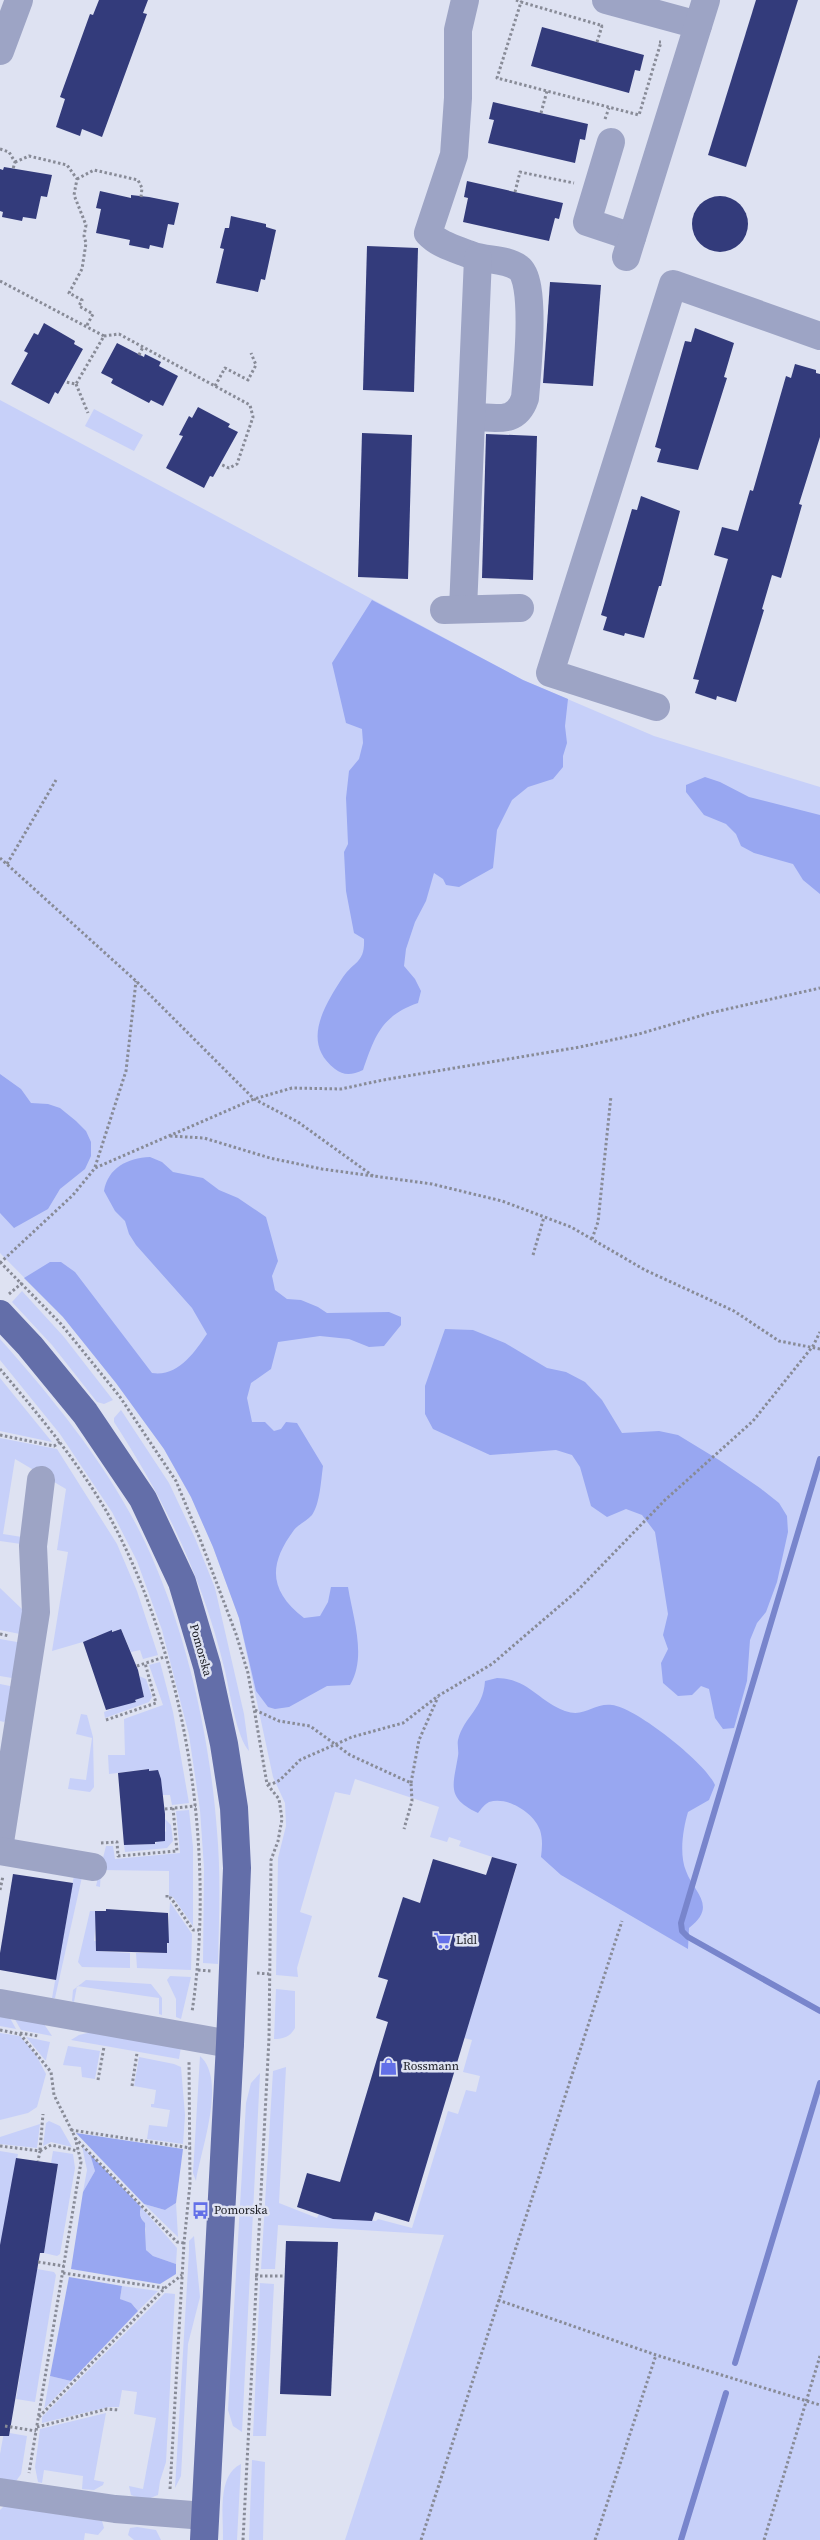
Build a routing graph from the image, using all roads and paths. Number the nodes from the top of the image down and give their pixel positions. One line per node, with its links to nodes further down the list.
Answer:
1 (19, 0): 10 (street)
2 (465, 0): 22 (street)
3 (516, 0): 4 (path)
4 (521, 2): 5 (path); 11 (path)
5 (604, 13): 6 (street); 7 (path); 9 (path)
6 (702, 13): 14 (street)
7 (610, 28)
8 (653, 40): 12 (path)
9 (597, 42)
10 (0, 51)
11 (547, 91): 12 (path); 13 (path)
12 (609, 108): 14 (path)
13 (541, 113)
14 (608, 132)
15 (0, 149): 16 (path)
16 (15, 162): 17 (path); 18 (path)
17 (13, 169)
18 (77, 179): 21 (path); 24 (path)
19 (575, 184): 20 (path)
20 (515, 192)
21 (141, 197)
22 (478, 258): 34 (street); 34 (street)
23 (0, 282): 24 (path)
24 (86, 327): 25 (path)
25 (104, 336): 27 (path); 31 (path)
26 (820, 336): 37 (street)
27 (143, 347): 29 (path); 32 (path)
28 (251, 353): 32 (path)
29 (139, 355)
30 (65, 382): 31 (path)
31 (76, 384): 33 (path)
32 (215, 386): 35 (path)
33 (88, 413)
34 (472, 417): 36 (street)
35 (220, 464)
36 (520, 608)
37 (656, 707)
38 (56, 780): 40 (path)
39 (0, 858): 40 (path)
40 (7, 864): 41 (path)
41 (136, 981): 44 (path); 46 (path)
42 (820, 988): 44 (path)
43 (611, 1096): 49 (path)
44 (254, 1099): 45 (path); 47 (path)
45 (169, 1136): 46 (path); 47 (path)
46 (94, 1168): 51 (path)
47 (373, 1176): 48 (path)
48 (544, 1217): 49 (path); 50 (path)
49 (592, 1239): 54 (path)
50 (533, 1255)
51 (0, 1264)
52 (0, 1314): 84 (main road, Pomorska)
53 (820, 1332): 54 (path)
54 (813, 1346): 55 (path); 63 (path)
55 (820, 1348)
56 (0, 1369): 58 (path)
57 (0, 1435): 58 (path)
58 (60, 1442): 60 (path)
59 (41, 1480): 72 (street)
60 (164, 1657): 61 (path); 68 (path)
61 (145, 1663): 62 (path); 65 (path)
62 (137, 1666)
63 (438, 1696): 66 (path); 67 (path)
64 (254, 1710): 66 (path)
65 (106, 1720)
66 (337, 1744): 67 (path); 80 (path)
67 (411, 1783): 71 (path)
68 (196, 1806): 69 (path); 78 (path)
69 (173, 1808): 70 (path); 73 (path)
70 (165, 1809)
71 (404, 1830)
72 (0, 1842)
73 (95, 1855): 74 (street)
74 (2, 1861): 75 (path)
75 (0, 1890)
76 (168, 1895): 78 (path)
77 (622, 1921): 106 (path)
78 (199, 1930): 82 (path)
79 (251, 1973): 80 (path)
80 (269, 1974): 103 (path)
81 (0, 2003): 84 (street)
82 (191, 2021)
83 (0, 2030): 91 (path)
84 (230, 2044): 117 (main road, Pomorska)
85 (104, 2048): 88 (path)
86 (137, 2053): 89 (path)
87 (189, 2057): 94 (path)
88 (98, 2080)
89 (132, 2086)
90 (43, 2114): 96 (path)
91 (71, 2130): 92 (path); 94 (path)
92 (75, 2137): 95 (path); 98 (path)
93 (0, 2146): 96 (path)
94 (191, 2148): 98 (path)
95 (78, 2150): 96 (path); 100 (path)
96 (40, 2151): 97 (path)
97 (38, 2161)
98 (184, 2243): 102 (path)
99 (38, 2262): 100 (path)
100 (64, 2266): 101 (path)
101 (63, 2272): 105 (path); 112 (path)
102 (182, 2275): 105 (path); 115 (path)
103 (255, 2276): 104 (path); 118 (path)
104 (285, 2276)
105 (165, 2288): 112 (path)
106 (498, 2300): 107 (path); 119 (path)
107 (656, 2355): 109 (path); 120 (path)
108 (820, 2356): 109 (path)
109 (807, 2402): 110 (path); 121 (path)
110 (820, 2405)
111 (119, 2410): 114 (path)
112 (38, 2418): 114 (path)
113 (5, 2426): 114 (path)
114 (36, 2429): 116 (path)
115 (170, 2493)
116 (12, 2494): 117 (street)
117 (204, 2528)
118 (243, 2540)
119 (421, 2540)
120 (595, 2540)
121 (764, 2540)

